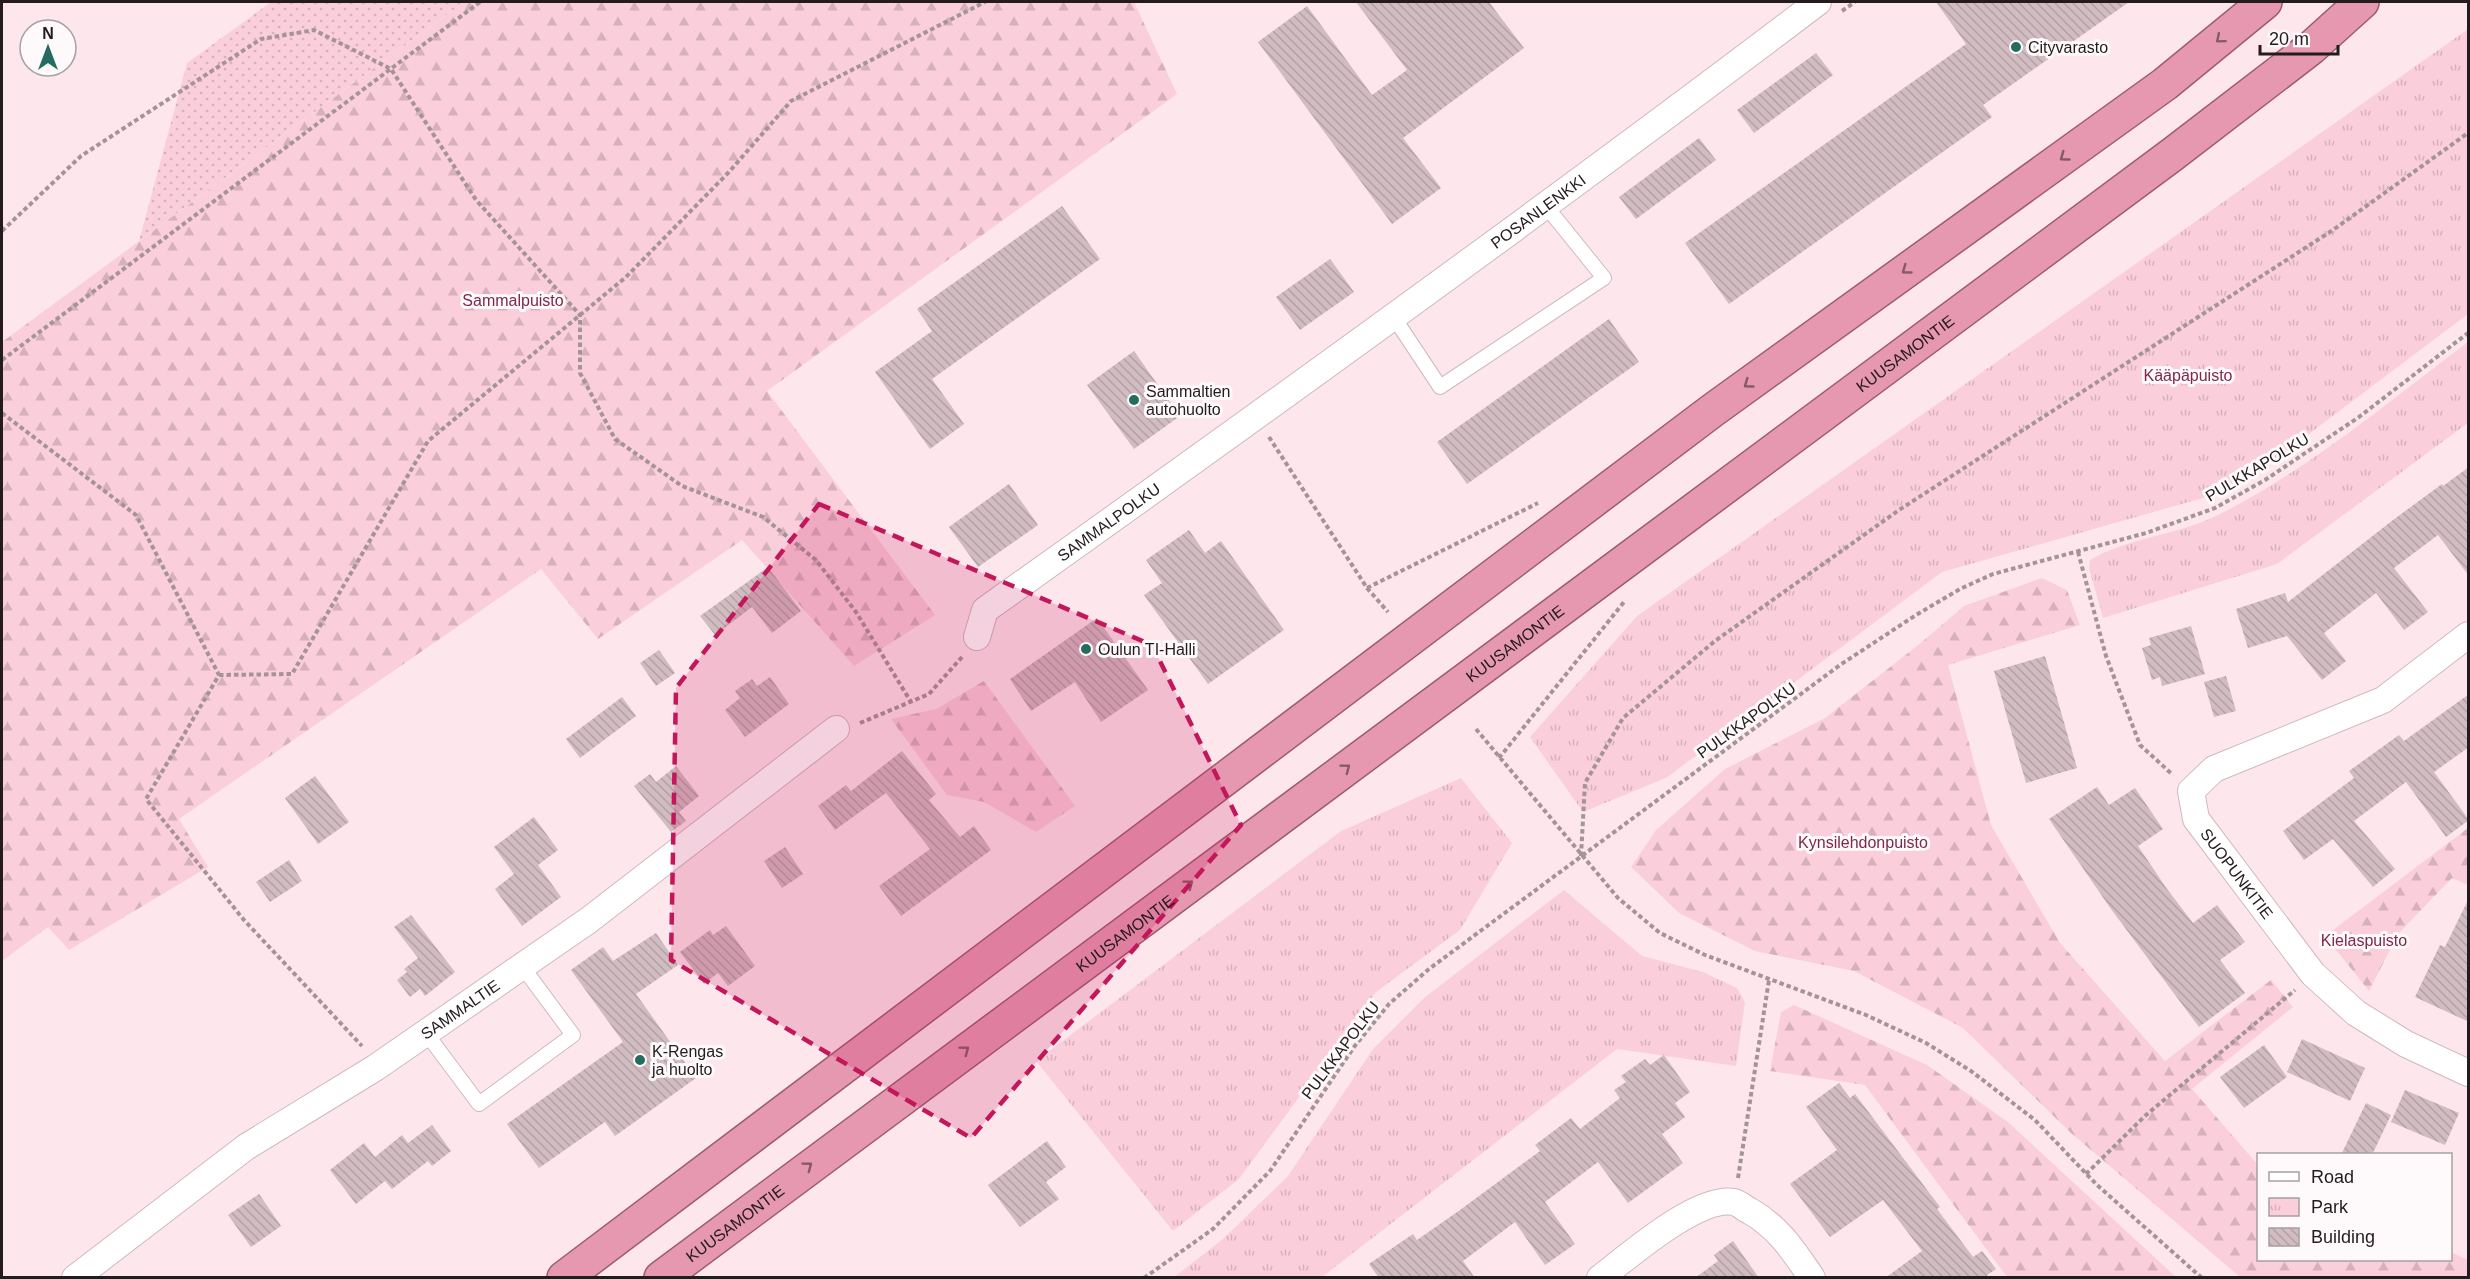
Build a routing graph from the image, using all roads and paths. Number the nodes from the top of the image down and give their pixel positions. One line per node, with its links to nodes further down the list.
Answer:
1 (480, 2): 6 (path)
2 (985, 2): 10 (path)
3 (1818, 2): 8 (street, POSANLENKKI)
4 (2265, 2): 39 (highway, one-way to 39)
5 (2362, 2): 40 (highway, KUUSAMONTIE, one-way to 5)
6 (391, 69): 9 (path); 10 (path); 13 (path)
7 (2469, 133): 29 (path)
8 (1545, 205): 11 (street, POSANLENKKI); 11 (lane)
9 (2, 231)
10 (580, 315): 23 (path); 24 (path)
11 (1393, 316): 15 (street, POSANLENKKI)
12 (2469, 333): 17 (path, PULKKAPOLKU)
13 (2, 360)
14 (2, 413): 23 (path)
15 (1255, 418): 18 (path); 22 (street, SAMMALPOLKU)
16 (1543, 500): 18 (path)
17 (2078, 552): 28 (path); 29 (path, PULKKAPOLKU)
18 (1367, 588): 20 (path)
19 (1631, 596): 27 (path)
20 (1388, 612)
21 (2469, 635): 28 (street)
22 (977, 637): 24 (path)
23 (219, 675): 34 (path)
24 (910, 702): 25 (path)
25 (836, 729): 30 (street, SAMMALTIE)
26 (1476, 729): 27 (path)
27 (1499, 758): 29 (path)
28 (2191, 791): 31 (street, SUOPUNKITIE)
29 (1581, 856): 32 (path); 41 (path, PULKKAPOLKU)
30 (522, 966): 33 (street, SAMMALTIE); 33 (lane)
31 (2313, 974): 35 (street, SUOPUNKITIE); 36 (path)
32 (1769, 980): 36 (path); 37 (path)
33 (426, 1033): 38 (street, SAMMALTIE)
34 (362, 1046)
35 (2469, 1073)
36 (2086, 1174): 44 (path)
37 (1734, 1202): 42 (street); 43 (street)
38 (75, 1278)
39 (564, 1278)
40 (661, 1278)
41 (1144, 1278)
42 (1600, 1278)
43 (1812, 1278)
44 (2202, 1278)

